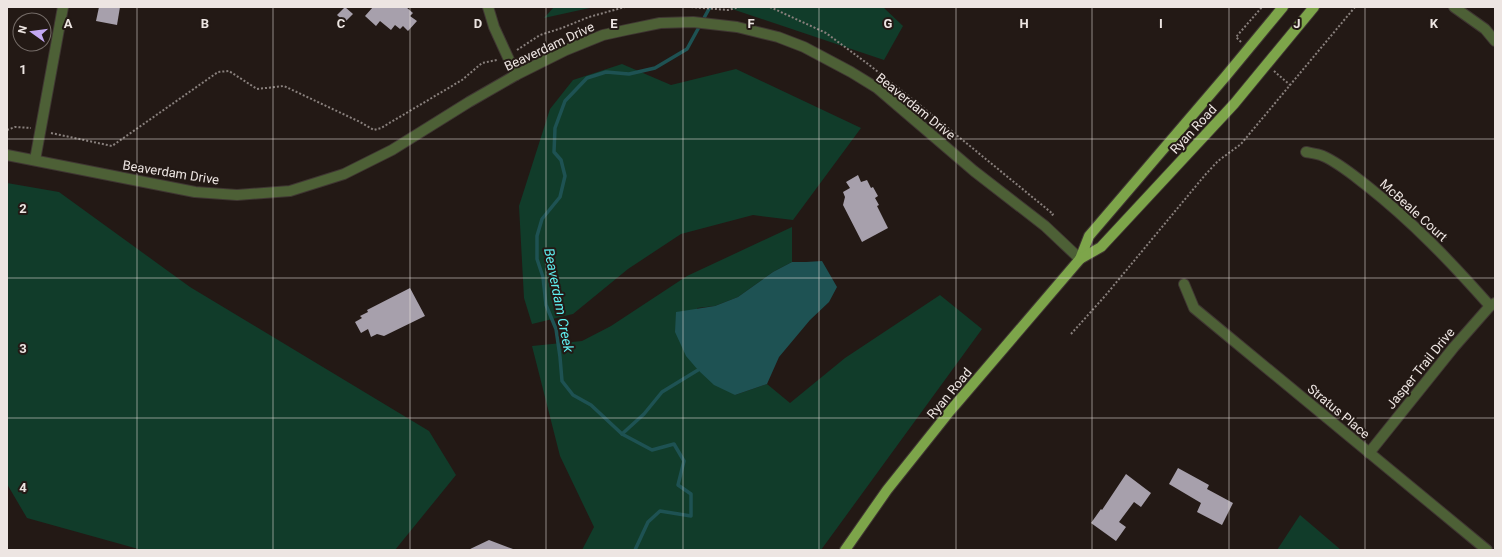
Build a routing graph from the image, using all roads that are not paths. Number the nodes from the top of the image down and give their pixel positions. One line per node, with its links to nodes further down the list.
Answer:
1 (63, 7): 10 (street)
2 (488, 7): 7 (street)
3 (1283, 7): 11 (main road, Ryan Road)
4 (1314, 7): 11 (main road, Ryan Road)
5 (1454, 7): 6 (street)
6 (1495, 41)
7 (516, 75): 10 (street, Beaverdam Drive); 11 (street, Beaverdam Drive)
8 (1306, 152): 13 (street, McBeale Court)
9 (7, 155): 10 (street, Beaverdam Drive)
10 (35, 160)
11 (1080, 259): 15 (main road, Ryan Road)
12 (1184, 284): 14 (street, Stratus Place)
13 (1493, 305): 14 (street, Jasper Trail Drive)
14 (1369, 453): 16 (street, Stratus Place)
15 (846, 550)
16 (1487, 550)

